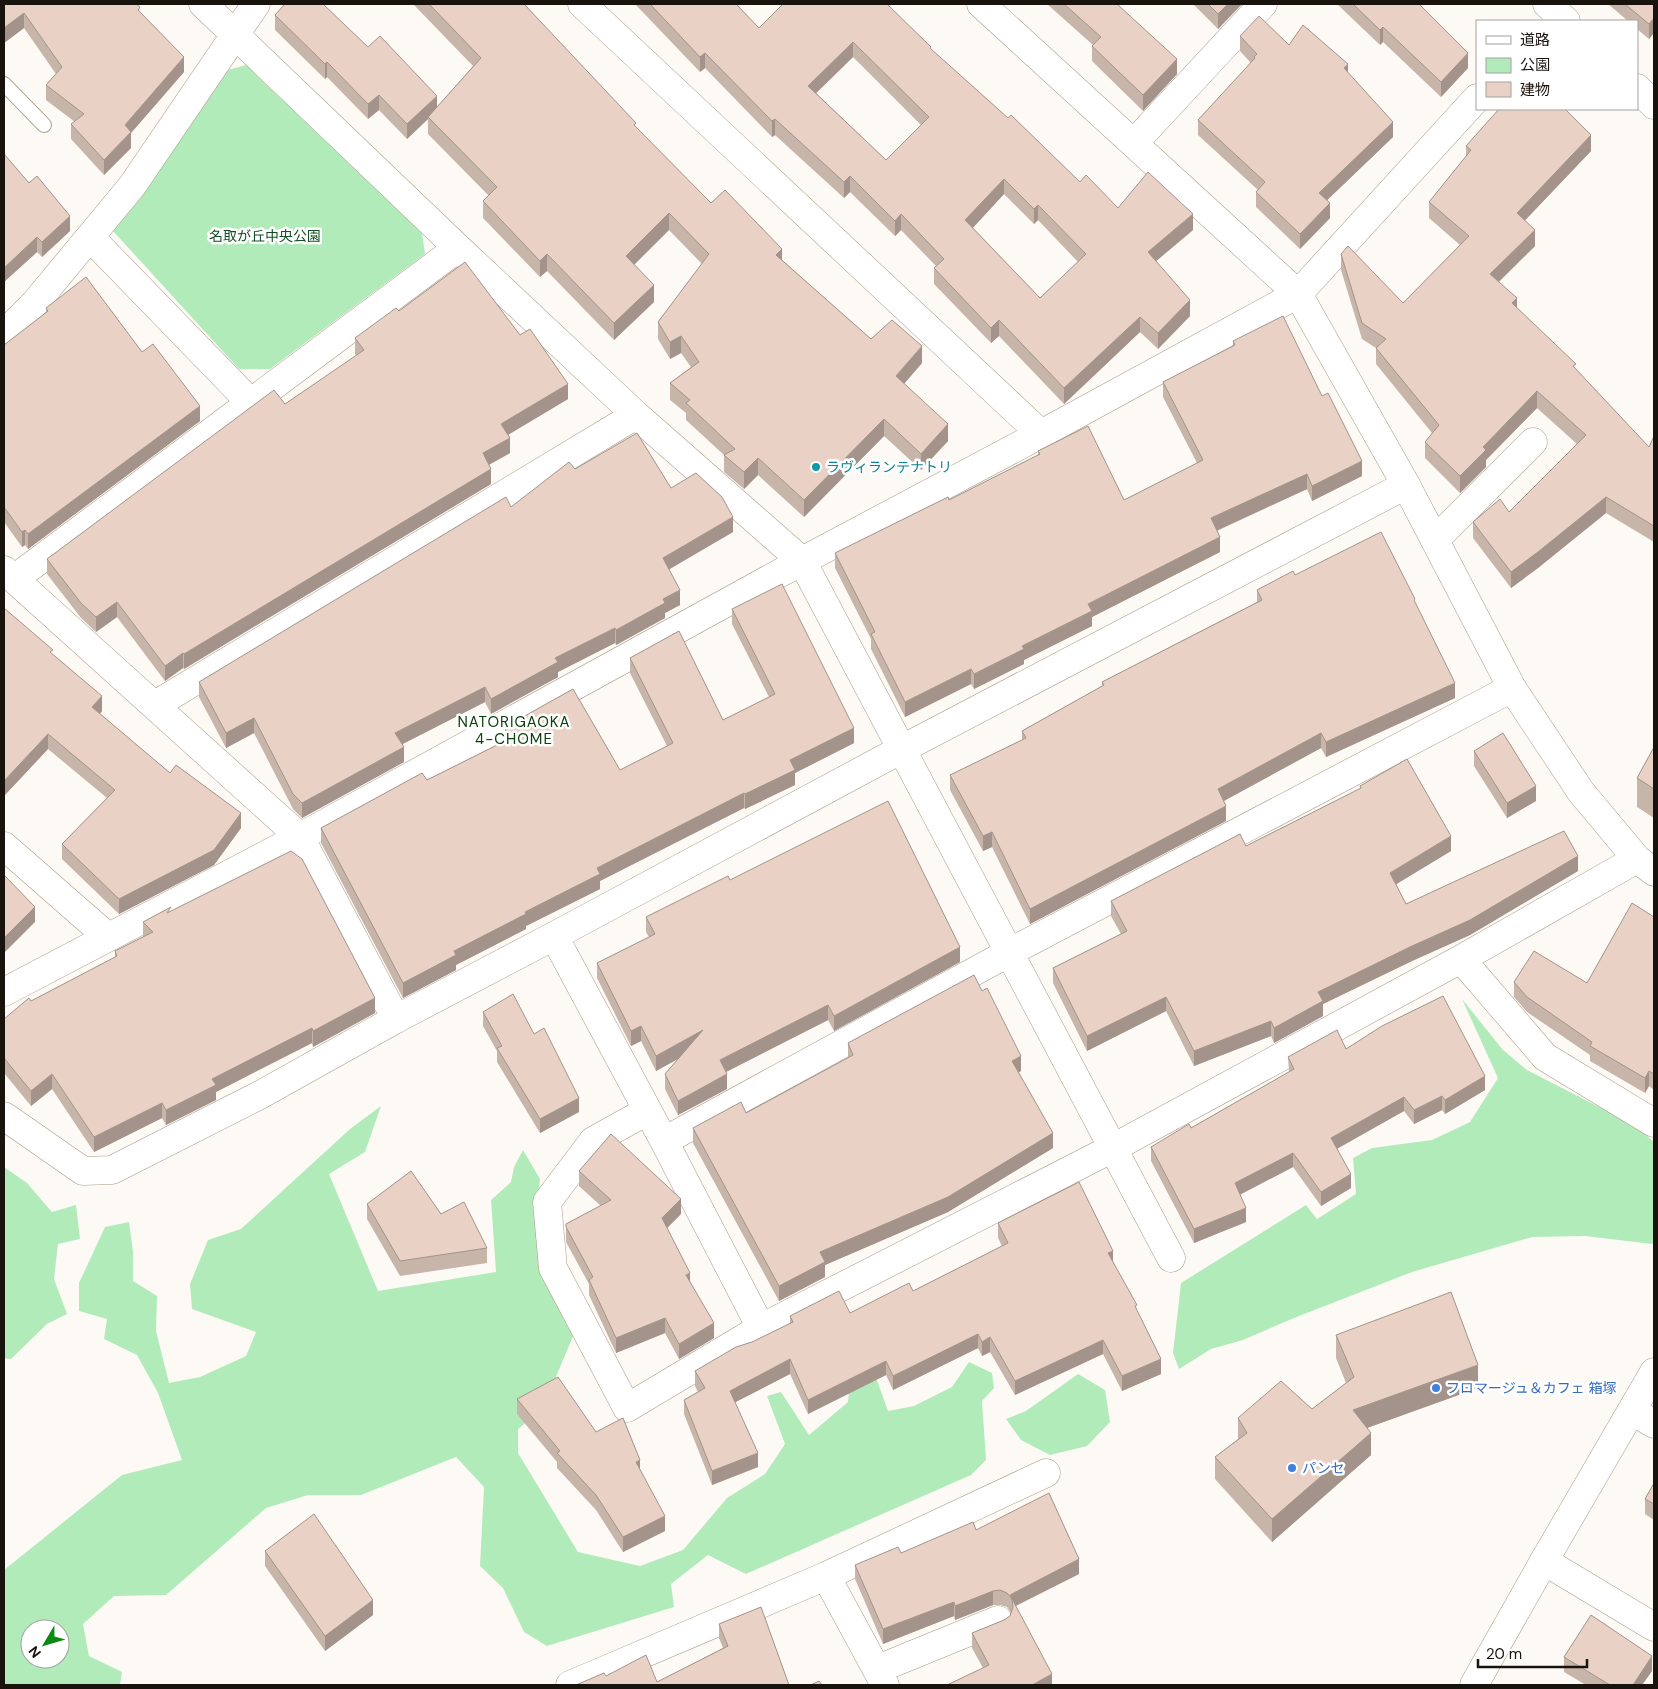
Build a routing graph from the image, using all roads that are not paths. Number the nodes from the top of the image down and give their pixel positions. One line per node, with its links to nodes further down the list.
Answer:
1 (202, 4): 6 (street)
2 (256, 4): 6 (street)
3 (582, 4): 19 (street)
4 (1263, 4): 12 (street)
5 (983, 5): 12 (street)
6 (235, 33): 13 (street); 14 (street)
7 (4, 84): 11 (lane)
8 (1638, 89): 10 (street)
9 (1476, 99): 15 (street)
10 (1654, 104)
11 (44, 125)
12 (1134, 143): 15 (street)
13 (90, 237): 16 (street); 17 (street)
14 (458, 248): 17 (street); 18 (street)
15 (1298, 294): 19 (street); 21 (street)
16 (4, 334)
17 (250, 402): 24 (street)
18 (636, 415): 23 (street); 26 (street)
19 (1040, 434): 23 (street)
20 (1533, 442): 22 (street)
21 (1406, 485): 22 (street); 27 (street)
22 (1435, 540): 25 (street)
23 (802, 561): 27 (street); 28 (street)
24 (9, 574): 26 (street)
25 (1512, 688): 30 (street); 33 (street)
26 (155, 705): 28 (street)
27 (902, 749): 31 (street); 33 (street)
28 (300, 837): 32 (street); 36 (street)
29 (4, 846): 32 (street)
30 (1646, 865): 34 (street)
31 (554, 936): 36 (street); 37 (street)
32 (108, 937): 35 (street)
33 (1010, 952): 40 (street); 41 (street)
34 (1461, 958): 39 (street); 41 (street)
35 (4, 992)
36 (396, 1019): 38 (street)
37 (647, 1111): 40 (street); 43 (street)
38 (4, 1116)
39 (1654, 1123)
40 (664, 1141): 43 (street)
41 (1113, 1148): 42 (street); 43 (street)
42 (1171, 1258)
43 (760, 1328)
44 (1654, 1372): 45 (street)
45 (1643, 1418): 47 (street)
46 (1046, 1473): 48 (street)
47 (1544, 1561): 50 (street); 53 (street)
48 (826, 1576): 51 (street); 52 (street)
49 (998, 1620): 51 (street)
50 (1654, 1626)
51 (881, 1677)
52 (570, 1685)
53 (1474, 1685)

